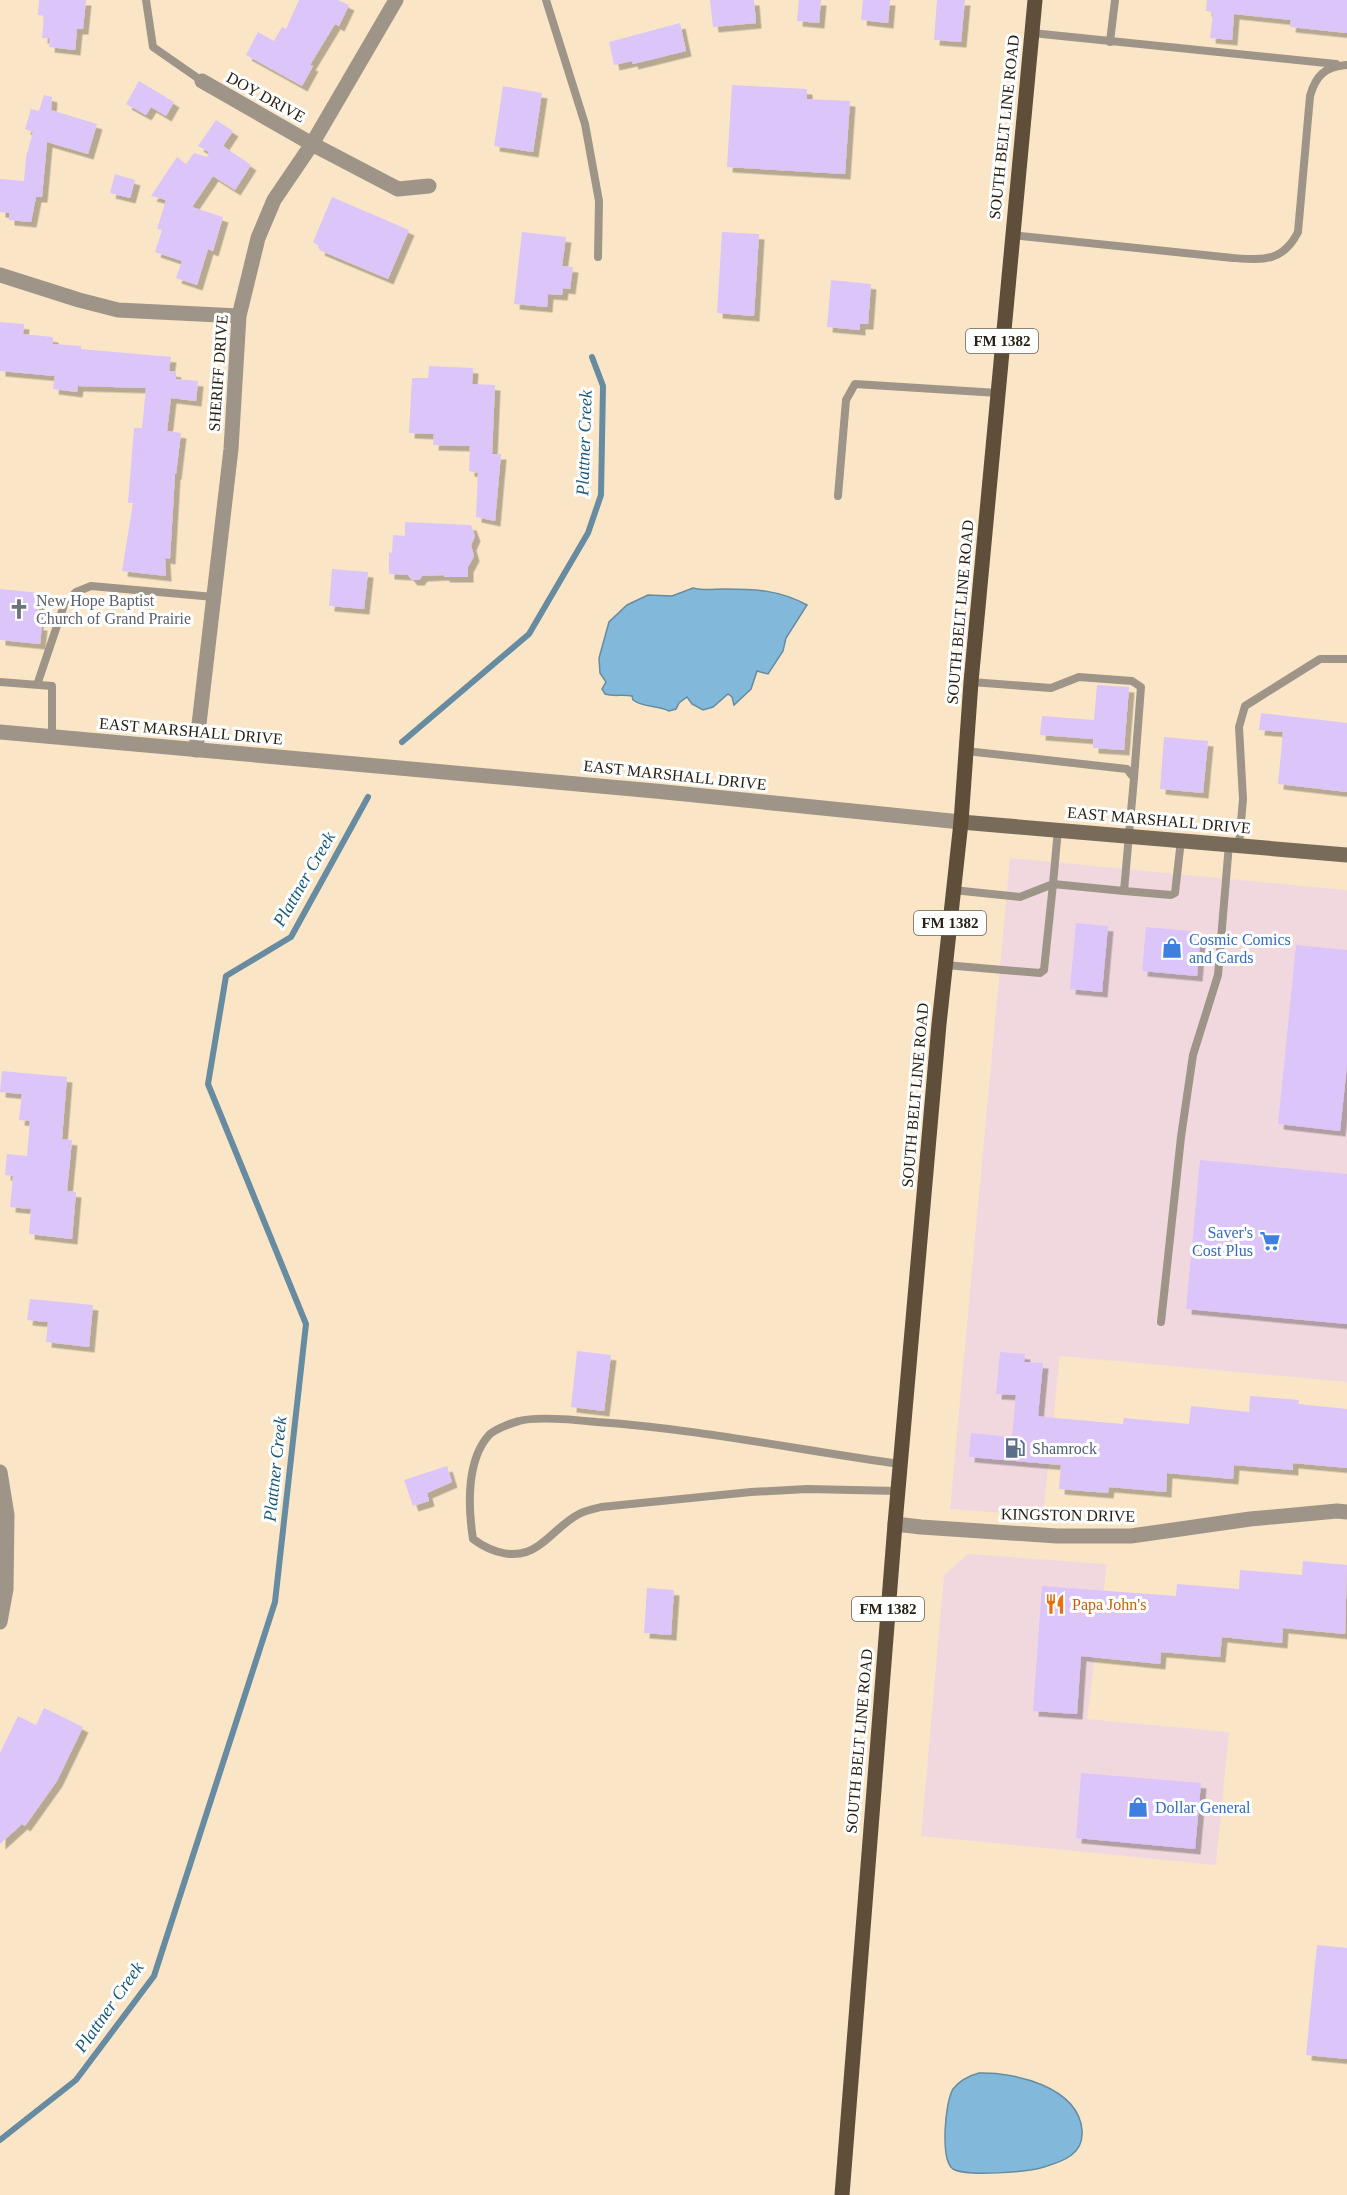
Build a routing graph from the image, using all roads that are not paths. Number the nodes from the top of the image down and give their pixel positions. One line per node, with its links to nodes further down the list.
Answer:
1 (146, 0): 9 (lane)
2 (396, 0): 10 (street, SHERIFF DRIVE)
3 (546, 0): 13 (lane)
4 (1035, 0): 6 (main road, SOUTH BELT LINE ROAD / FM 1382)
5 (1115, 0): 7 (lane)
6 (1032, 33): 7 (lane); 12 (main road, SOUTH BELT LINE ROAD / FM 1382)
7 (1110, 42): 8 (lane)
8 (1347, 65): 12 (lane)
9 (202, 81): 10 (street, DOY DRIVE)
10 (312, 144): 11 (street, DOY DRIVE); 15 (street, SHERIFF DRIVE)
11 (429, 186)
12 (1012, 235): 16 (main road, SOUTH BELT LINE ROAD / FM 1382)
13 (598, 257)
14 (0, 275): 15 (street)
15 (239, 316): 18 (street, SHERIFF DRIVE)
16 (998, 393): 17 (lane); 21 (main road, SOUTH BELT LINE ROAD / FM 1382)
17 (838, 496)
18 (214, 597): 22 (lane); 25 (street, SHERIFF DRIVE)
19 (1347, 659): 32 (lane)
20 (0, 682): 22 (lane)
21 (971, 682): 26 (main road, SOUTH BELT LINE ROAD / FM 1382); 27 (lane)
22 (37, 685): 24 (lane)
23 (0, 732): 24 (street, EAST MARSHALL DRIVE)
24 (52, 736): 25 (street, EAST MARSHALL DRIVE)
25 (196, 750): 28 (street, EAST MARSHALL DRIVE)
26 (966, 751): 27 (lane); 28 (main road, SOUTH BELT LINE ROAD / FM 1382)
27 (1134, 778): 30 (lane)
28 (961, 822): 29 (main road, EAST MARSHALL DRIVE); 35 (main road, SOUTH BELT LINE ROAD / FM 1382)
29 (1058, 829): 30 (main road, EAST MARSHALL DRIVE); 34 (lane)
30 (1130, 836): 31 (main road, EAST MARSHALL DRIVE); 36 (lane)
31 (1181, 840): 32 (main road, EAST MARSHALL DRIVE); 36 (lane)
32 (1234, 844): 33 (main road, EAST MARSHALL DRIVE); 38 (lane)
33 (1347, 855)
34 (1053, 884): 35 (lane); 36 (lane); 37 (lane)
35 (953, 890): 37 (main road, SOUTH BELT LINE ROAD / FM 1382)
36 (1124, 891)
37 (945, 965): 39 (main road, SOUTH BELT LINE ROAD / FM 1382)
38 (1161, 1322)
39 (900, 1464): 41 (main road, SOUTH BELT LINE ROAD / FM 1382); 41 (lane)
40 (0, 1472): 44 (street)
41 (898, 1491): 43 (main road, SOUTH BELT LINE ROAD / FM 1382)
42 (1347, 1512): 43 (street, KINGSTON DRIVE)
43 (895, 1524): 45 (main road, SOUTH BELT LINE ROAD / FM 1382)
44 (0, 1622)
45 (842, 2195)

